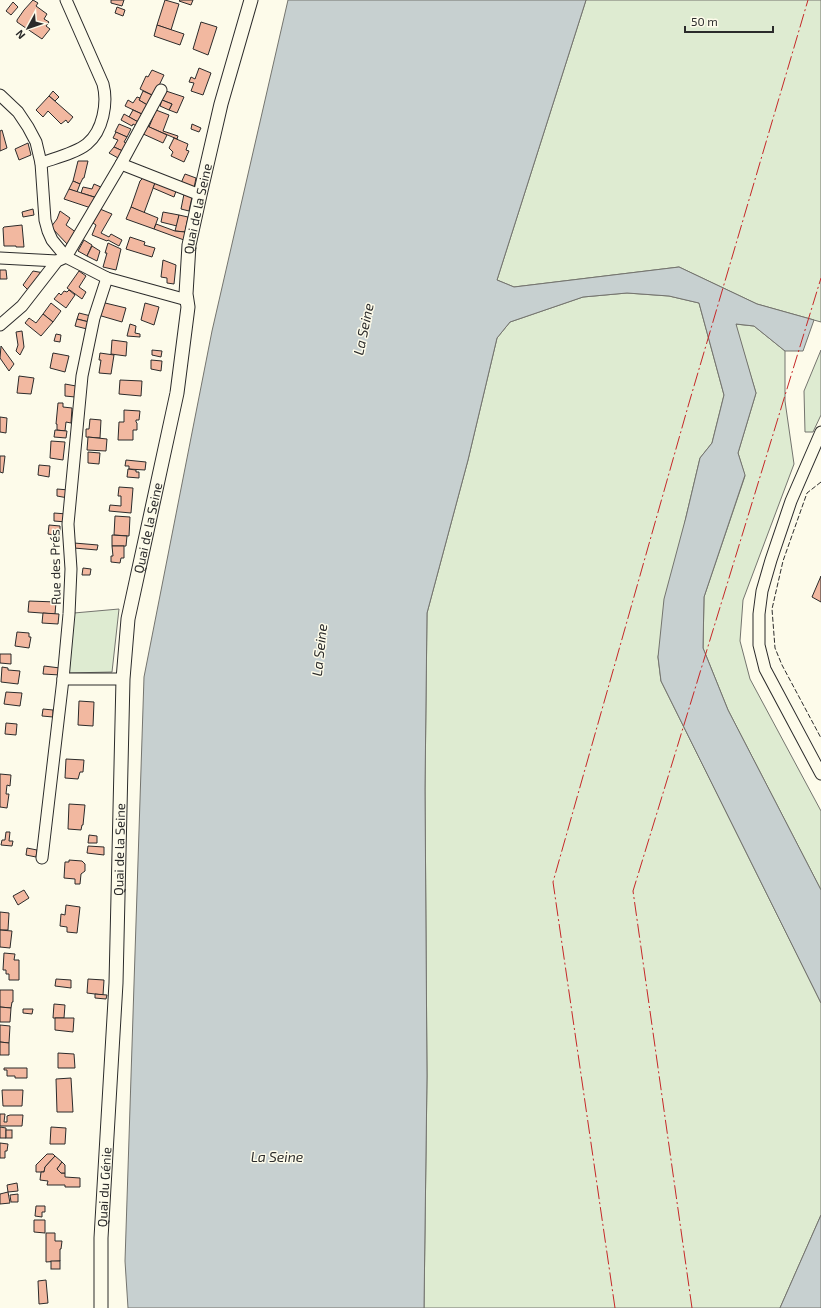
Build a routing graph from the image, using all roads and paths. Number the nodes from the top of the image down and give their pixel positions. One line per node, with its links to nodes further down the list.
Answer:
1 (66, 0): 5 (street)
2 (251, 0): 7 (street, Quai de la Seine)
3 (162, 90): 6 (street)
4 (0, 95): 5 (street)
5 (41, 163): 9 (street)
6 (121, 164): 7 (street); 9 (street)
7 (200, 195): 11 (street, Quai de la Seine)
8 (0, 258): 9 (street)
9 (62, 259): 10 (street); 12 (street)
10 (107, 278): 11 (street); 14 (street, Rue des Prés)
11 (187, 300): 15 (street, Quai de la Seine)
12 (0, 325)
13 (821, 432): 16 (street)
14 (63, 679): 15 (street); 17 (street, Rue des Prés)
15 (123, 679): 18 (street, Quai de la Seine)
16 (821, 774)
17 (42, 858)
18 (111, 1066): 19 (street, Quai du Génie)
19 (101, 1308)

